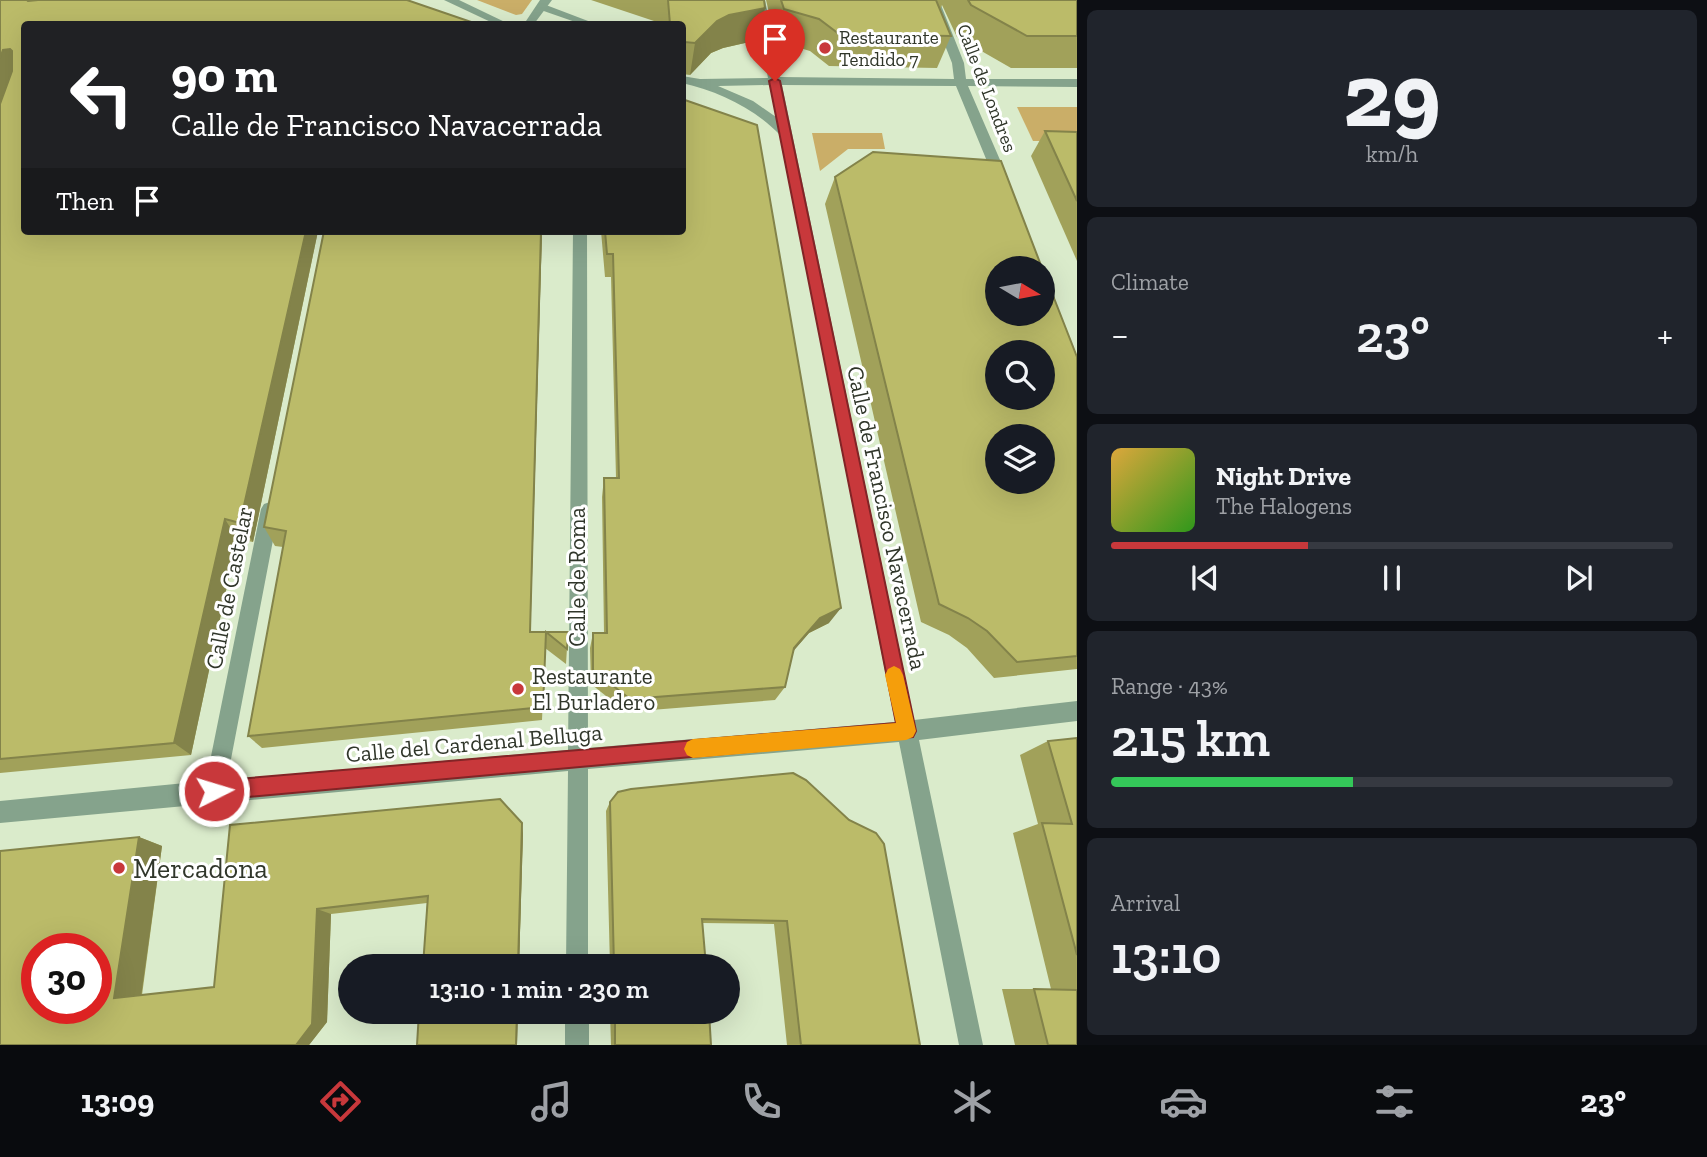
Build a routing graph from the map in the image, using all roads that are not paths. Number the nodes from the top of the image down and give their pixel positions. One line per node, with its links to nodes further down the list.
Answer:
1 (758, 0): 9 (street, Calle de Francisco Navacerrada)
2 (933, 0): 11 (street, Calle de Londres)
3 (448, 3): 5 (street)
4 (544, 3): 6 (street); 7 (street)
5 (495, 21)
6 (531, 21)
7 (583, 21)
8 (686, 80): 10 (street)
9 (775, 81): 10 (street); 11 (street); 14 (street, Calle de Francisco Navacerrada)
10 (699, 83): 13 (street); 14 (street)
11 (961, 83): 12 (street); 15 (street, Calle de Londres)
12 (1077, 83)
13 (686, 85)
14 (784, 132): 19 (street, Calle de Francisco Navacerrada)
15 (1008, 194)
16 (580, 235): 20 (street, Calle de Roma)
17 (274, 490): 21 (street, Calle de Castelar)
18 (1077, 711): 19 (street, Calle del Cardenal Belluga)
19 (906, 731): 20 (street, Calle del Cardenal Belluga); 26 (street, Calle de Francisco Navacerrada)
20 (576, 759): 21 (street, Calle del Cardenal Belluga); 23 (street, Calle de Roma)
21 (214, 791): 22 (street, Calle del Cardenal Belluga)
22 (0, 813)
23 (577, 954)
24 (577, 1024): 25 (street)
25 (577, 1045)
26 (971, 1045)

